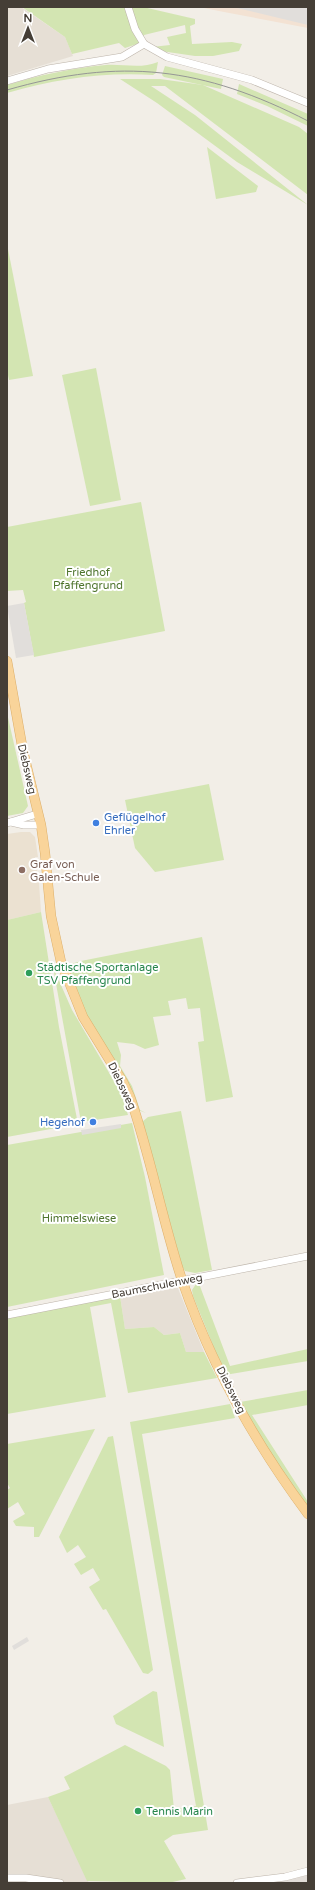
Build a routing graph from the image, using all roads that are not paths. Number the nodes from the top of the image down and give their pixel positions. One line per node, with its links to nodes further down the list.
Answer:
1 (128, 7): 2 (street)
2 (144, 44): 3 (street); 4 (street)
3 (7, 81)
4 (308, 103)
5 (7, 665): 6 (main road, Diebsweg)
6 (35, 815): 7 (street); 8 (main road, Diebsweg)
7 (9, 822): 8 (street)
8 (41, 825): 10 (main road, Diebsweg)
9 (308, 1256): 10 (street, Baumschulenweg)
10 (182, 1281): 11 (street, Baumschulenweg); 12 (main road, Diebsweg)
11 (7, 1315)
12 (308, 1514)
13 (308, 1871): 16 (street)
14 (7, 1878): 15 (street)
15 (60, 1883)
16 (237, 1883)

